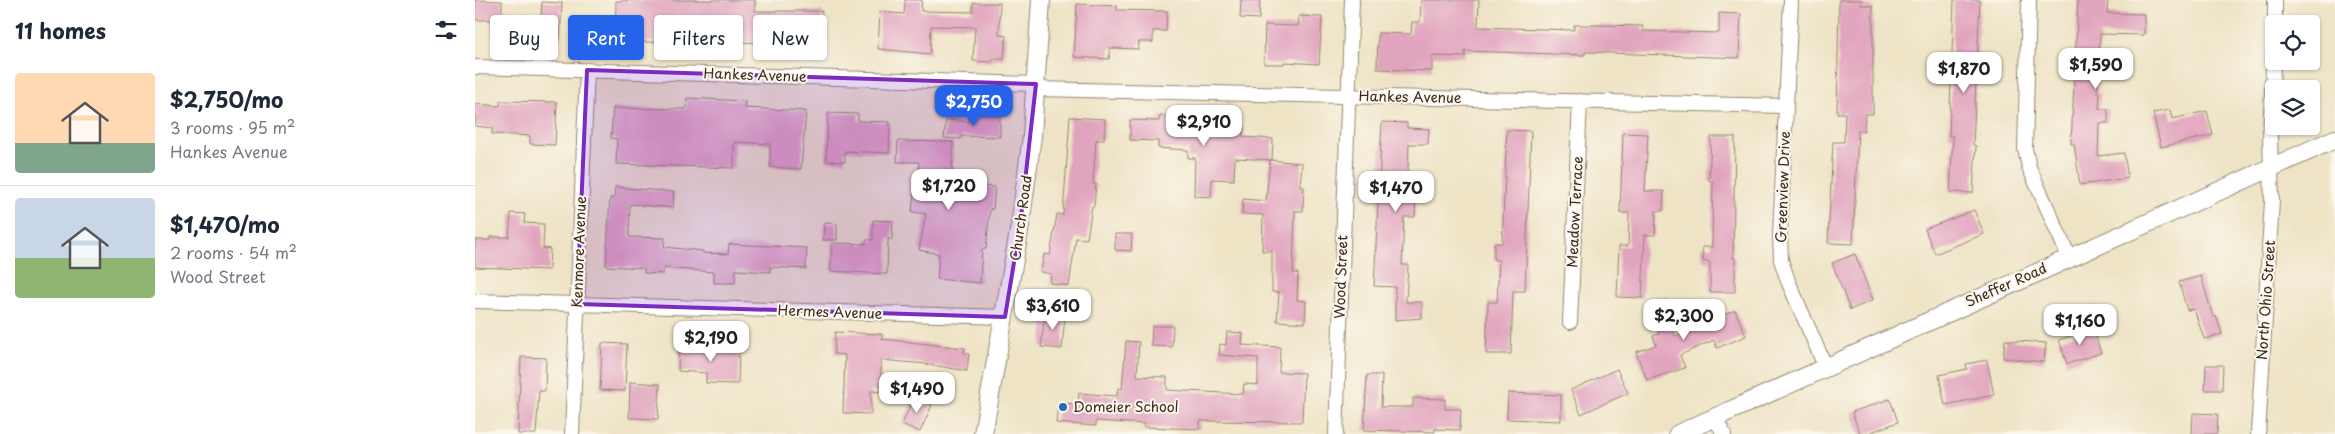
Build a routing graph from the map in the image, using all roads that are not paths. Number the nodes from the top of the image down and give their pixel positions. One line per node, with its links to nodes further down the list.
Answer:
1 (1041, 0): 10 (street, Church Road)
2 (1352, 0): 11 (street, Wood Street)
3 (1791, 0): 13 (street, Greenview Drive)
4 (2029, 0): 16 (street)
5 (2275, 0): 6 (street)
6 (2275, 15)
7 (475, 67): 8 (street, Hankes Avenue)
8 (587, 70): 10 (street, Hankes Avenue); 18 (street, Kenmore Avenue)
9 (2273, 70): 15 (street, North Ohio Street)
10 (1036, 86): 11 (street, Hankes Avenue); 19 (street, Church Road)
11 (1348, 96): 12 (street, Hankes Avenue); 25 (street, Wood Street)
12 (1580, 102): 13 (street, Hankes Avenue); 20 (street, Meadow Terrace)
13 (1785, 106): 21 (street, Greenview Drive)
14 (2335, 139): 15 (street, Sheffer Road)
15 (2271, 166): 16 (street, Sheffer Road); 28 (street, North Ohio Street)
16 (2069, 257): 21 (street, Sheffer Road)
17 (475, 301): 18 (street, Hermes Avenue)
18 (577, 304): 19 (street, Hermes Avenue); 23 (street, Kenmore Avenue)
19 (1005, 317): 24 (street, Church Road)
20 (1570, 322)
21 (1825, 366): 22 (street, Sheffer Road)
22 (1715, 418): 26 (street, Sheffer Road); 27 (street)
23 (572, 434)
24 (983, 434)
25 (1336, 434)
26 (1678, 434)
27 (1724, 434)
28 (2257, 434)

